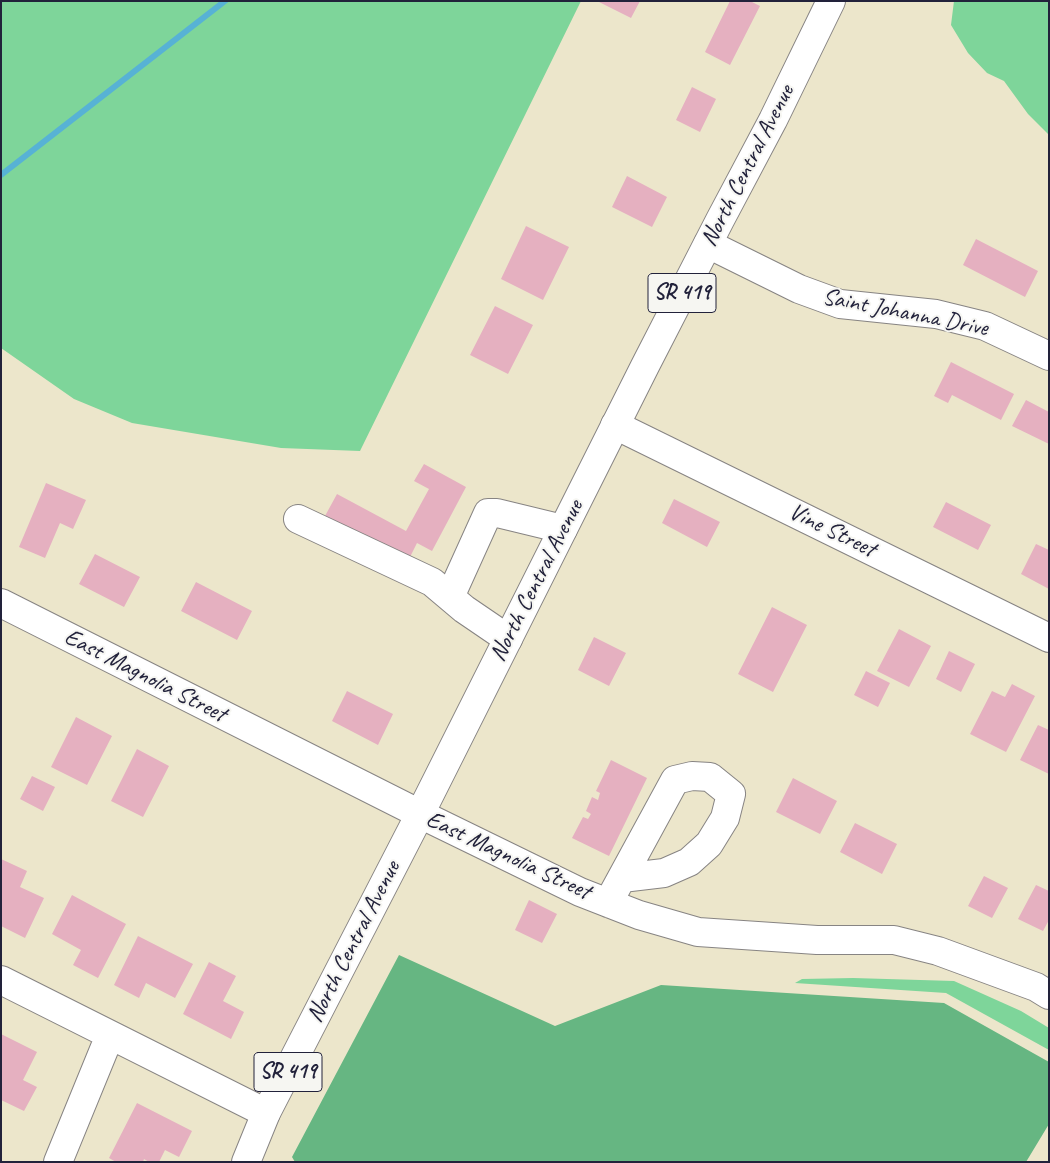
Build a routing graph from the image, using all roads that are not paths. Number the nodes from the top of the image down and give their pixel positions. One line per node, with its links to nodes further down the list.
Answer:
1 (831, 1): 2 (street, North Central Avenue / SR 419)
2 (708, 244): 3 (street, Saint Johanna Drive); 4 (street, North Central Avenue / SR 419)
3 (1049, 356)
4 (615, 425): 6 (street, North Central Avenue / SR 419); 9 (street, Vine Street)
5 (298, 519): 7 (street)
6 (563, 529): 7 (street); 10 (street, North Central Avenue / SR 419)
7 (450, 597): 10 (street)
8 (1, 603): 11 (street, East Magnolia Street)
9 (1049, 638)
10 (508, 639): 11 (street, North Central Avenue / SR 419)
11 (420, 814): 13 (street, East Magnolia Street); 17 (street, North Central Avenue / SR 419)
12 (622, 878): 13 (street)
13 (608, 903): 15 (street, East Magnolia Street)
14 (1, 980): 16 (street)
15 (1049, 995)
16 (110, 1035): 17 (street); 18 (street)
17 (266, 1113): 19 (street, North Central Avenue / SR 419)
18 (58, 1162)
19 (246, 1162)

